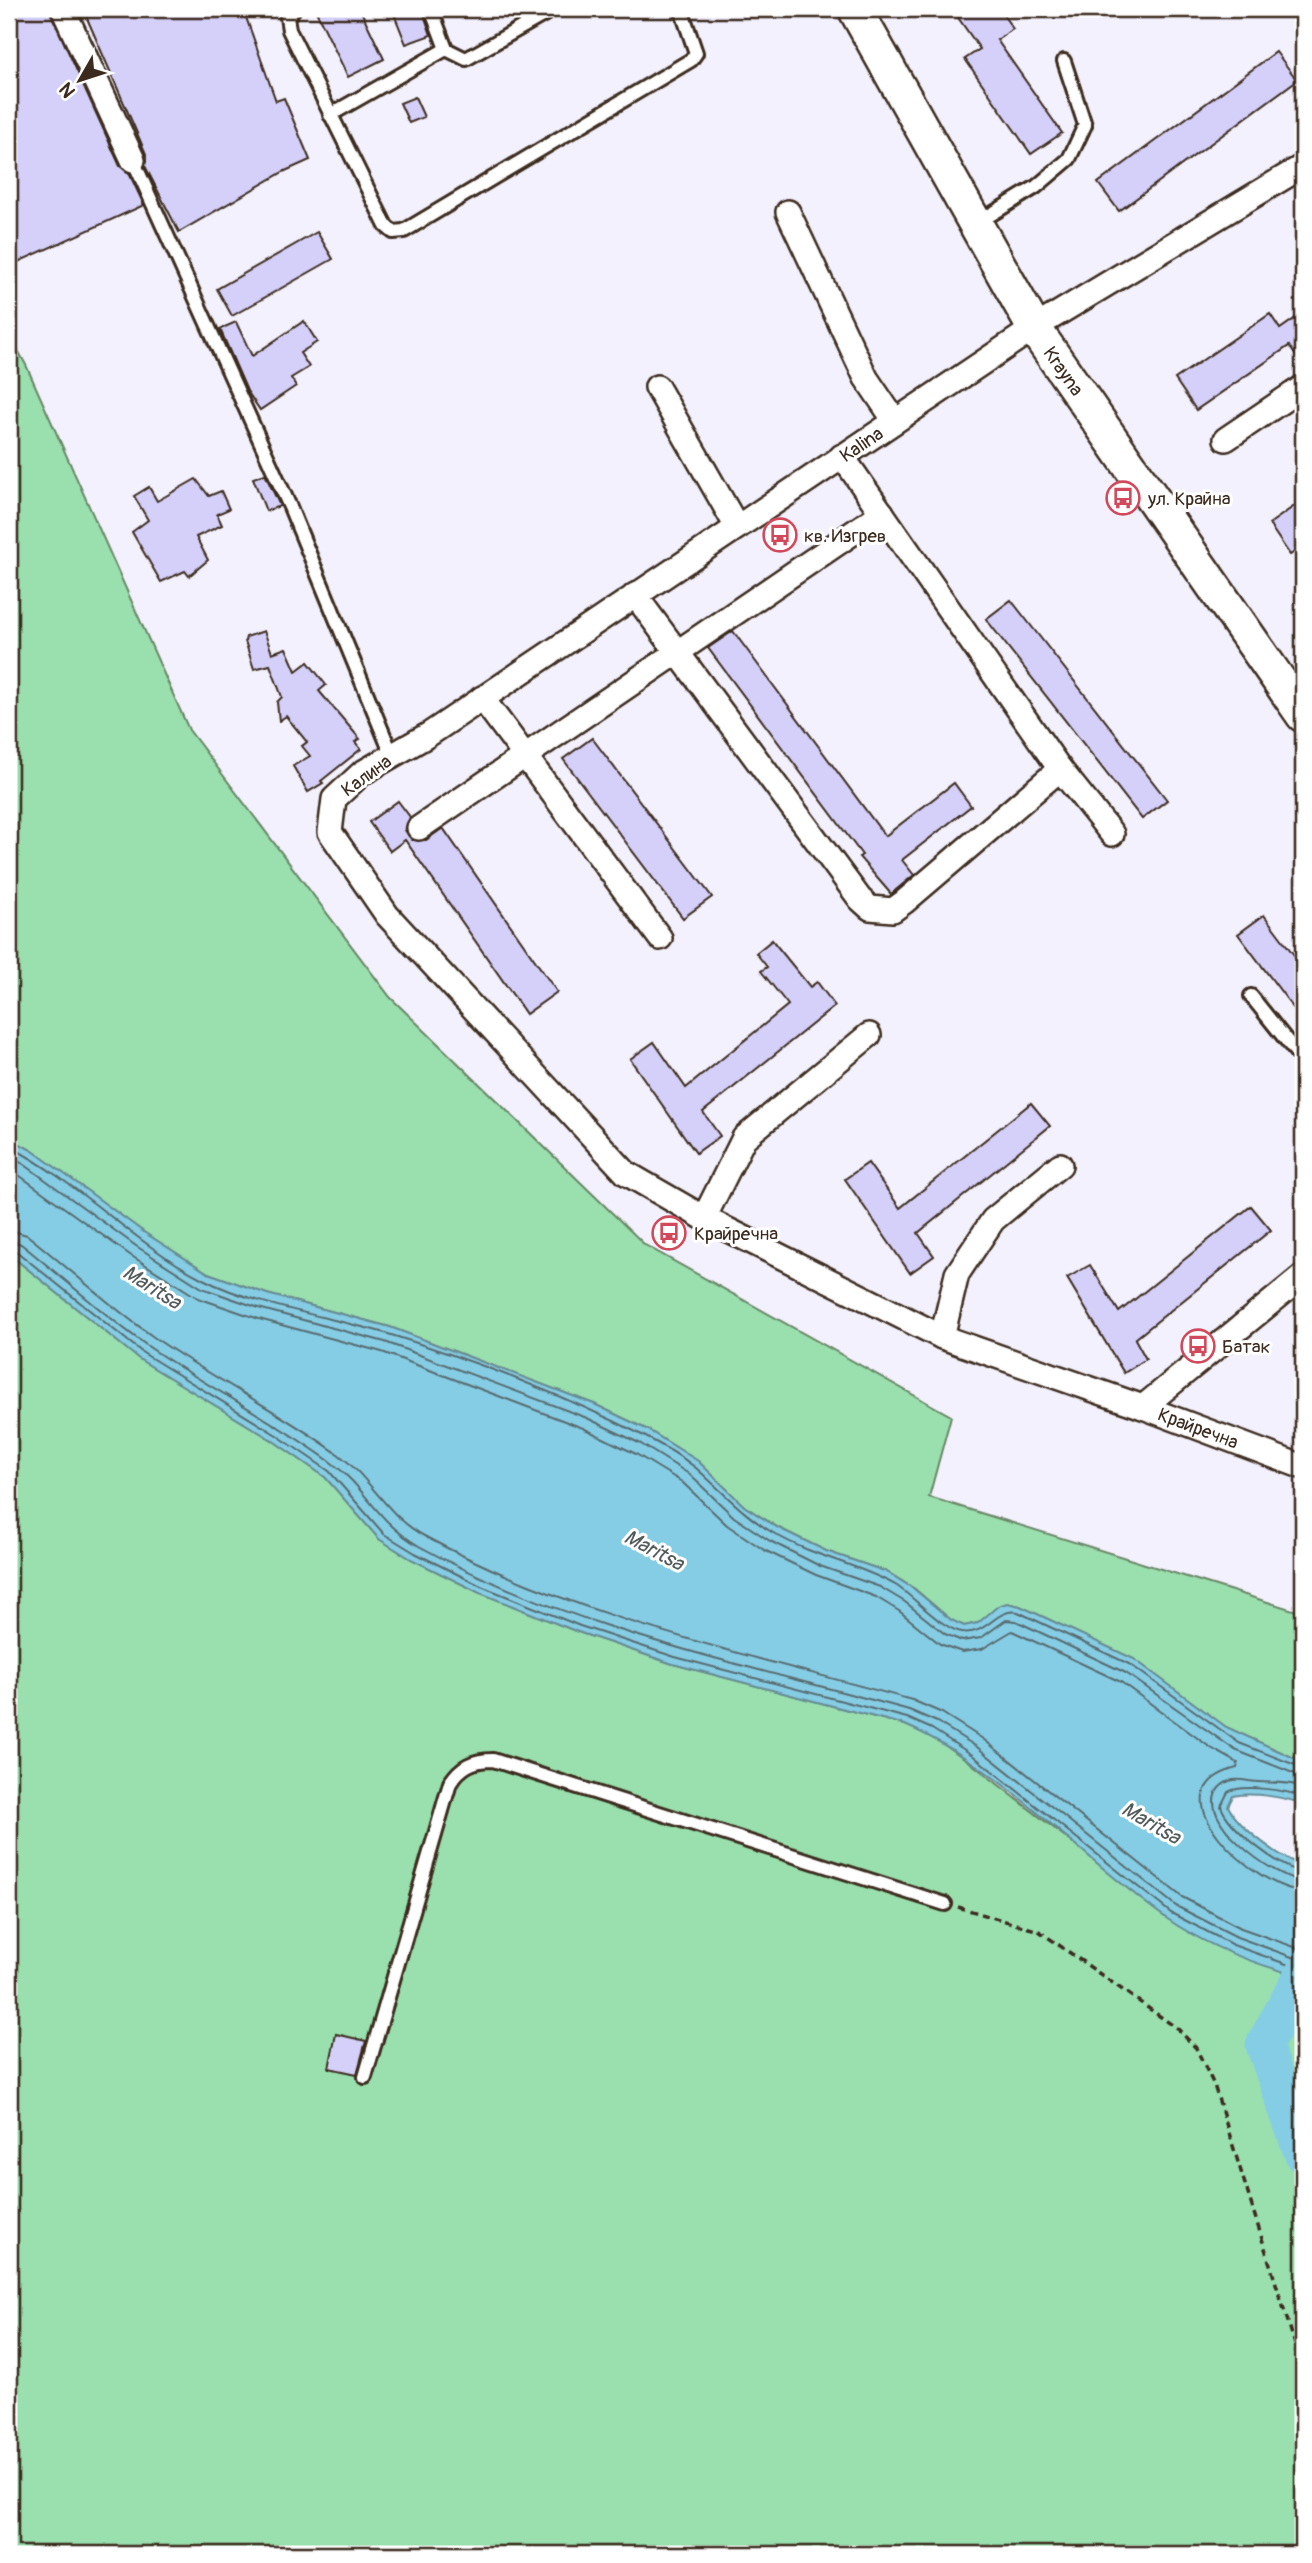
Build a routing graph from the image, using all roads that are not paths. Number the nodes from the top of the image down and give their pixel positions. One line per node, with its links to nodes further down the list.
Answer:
1 (64, 9): 10 (street)
2 (294, 9): 9 (lane)
3 (431, 9): 7 (lane)
4 (554, 9): 7 (lane)
5 (681, 9): 9 (lane)
6 (855, 9): 13 (street, Krayna)
7 (446, 49): 9 (lane)
8 (1064, 61): 13 (lane)
9 (330, 115)
10 (133, 160): 26 (lane)
11 (1303, 166): 14 (street, Kalina)
12 (788, 212): 17 (street)
13 (975, 223): 14 (street, Krayna)
14 (1034, 328): 17 (street, Kalina); 25 (street, Krayna)
15 (657, 387): 21 (street)
16 (1303, 387): 18 (street)
17 (895, 421): 19 (street, Kalina)
18 (1226, 439)
19 (842, 456): 20 (street); 21 (street, Kalina)
20 (882, 513): 23 (street); 28 (street)
21 (737, 527): 22 (street, Kalina)
22 (635, 595): 23 (street); 24 (street, Kalina)
23 (678, 653): 27 (street); 28 (street)
24 (482, 698): 26 (street, Kalina); 27 (street)
25 (1303, 715)
26 (392, 755): 30 (street, Калина)
27 (526, 757): 29 (street); 32 (street)
28 (1060, 769): 31 (street)
29 (419, 828)
30 (330, 832): 37 (street, Крайречна)
31 (1112, 834)
32 (660, 938)
33 (1251, 996): 35 (lane)
34 (869, 1035): 37 (street)
35 (1303, 1061)
36 (1060, 1165): 39 (street)
37 (704, 1218): 39 (street, Крайречна)
38 (1303, 1276): 40 (street)
39 (942, 1337): 40 (street, Крайречна)
40 (1143, 1406): 41 (street, Крайречна)
41 (1303, 1467)
42 (945, 1904): 43 (lane)
43 (365, 2077)

